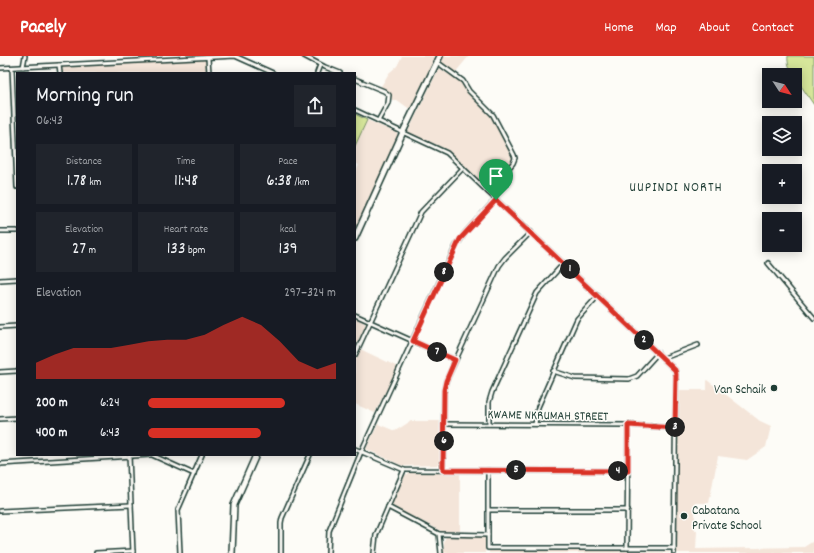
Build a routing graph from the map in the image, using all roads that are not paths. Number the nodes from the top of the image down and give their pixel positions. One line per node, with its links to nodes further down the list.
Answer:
1 (25, 56): 11 (street)
2 (249, 56): 7 (street)
3 (304, 56): 10 (street)
4 (440, 56): 8 (main road)
5 (217, 57): 6 (street); 7 (street)
6 (208, 58): 9 (street); 15 (street)
7 (246, 60): 16 (street)
8 (437, 62): 22 (main road); 25 (street)
9 (59, 65): 11 (street); 14 (street)
10 (320, 65): 17 (street); 18 (street)
11 (23, 67): 13 (street)
12 (0, 68): 13 (street)
13 (12, 68): 23 (street)
14 (60, 72)
15 (209, 72)
16 (271, 72)
17 (317, 72)
18 (338, 72)
19 (356, 79): 21 (street)
20 (356, 110): 21 (street)
21 (378, 121): 22 (street)
22 (403, 132): 24 (street); 30 (main road)
23 (16, 163)
24 (463, 168): 25 (street); 38 (street)
25 (488, 192): 26 (street)
26 (496, 200): 29 (street); 41 (street)
27 (0, 231): 28 (street)
28 (16, 231)
29 (531, 232): 31 (street); 46 (street)
30 (356, 236)
31 (564, 263): 35 (street); 53 (street)
32 (768, 263): 37 (street)
33 (16, 279): 34 (street)
34 (0, 280)
35 (598, 296): 44 (street); 48 (street)
36 (356, 314): 38 (street)
37 (814, 318)
38 (370, 321): 41 (street); 43 (street)
39 (16, 326): 40 (street)
40 (0, 327)
41 (413, 341): 46 (street); 58 (street)
42 (698, 345): 45 (street)
43 (356, 353)
44 (658, 353): 45 (street); 48 (street)
45 (664, 358): 56 (street)
46 (455, 360): 52 (street)
47 (16, 371): 49 (street)
48 (553, 371): 54 (street)
49 (0, 372)
50 (16, 418): 51 (street)
51 (0, 419)
52 (445, 424): 53 (street, KWAME NKRUMAH STREET); 66 (street)
53 (489, 424): 54 (street, KWAME NKRUMAH STREET)
54 (535, 424): 55 (street, KWAME NKRUMAH STREET)
55 (628, 425): 56 (street, KWAME NKRUMAH STREET); 68 (street)
56 (675, 428): 79 (street)
57 (356, 450): 58 (street)
58 (361, 452): 65 (street); 85 (street)
59 (129, 456): 64 (street); 70 (street)
60 (153, 456): 69 (street)
61 (202, 456): 69 (street)
62 (256, 456): 83 (main road)
63 (310, 456): 84 (street)
64 (0, 464)
65 (404, 470): 66 (street); 71 (street)
66 (443, 470): 67 (street)
67 (488, 470): 68 (street); 72 (street)
68 (628, 471): 73 (street)
69 (194, 474): 82 (street)
70 (131, 504): 74 (street); 80 (street)
71 (388, 507): 75 (street); 86 (street)
72 (489, 510): 73 (street); 76 (street)
73 (628, 510): 78 (street)
74 (0, 511)
75 (439, 534): 76 (street); 87 (street)
76 (488, 534): 77 (street)
77 (488, 548): 78 (street); 88 (street)
78 (627, 548): 79 (street)
79 (674, 548): 89 (street)
80 (133, 552): 81 (street)
81 (96, 553)
82 (180, 553)
83 (232, 553)
84 (281, 553)
85 (328, 553)
86 (374, 553)
87 (442, 553)
88 (488, 553)
89 (674, 553)

